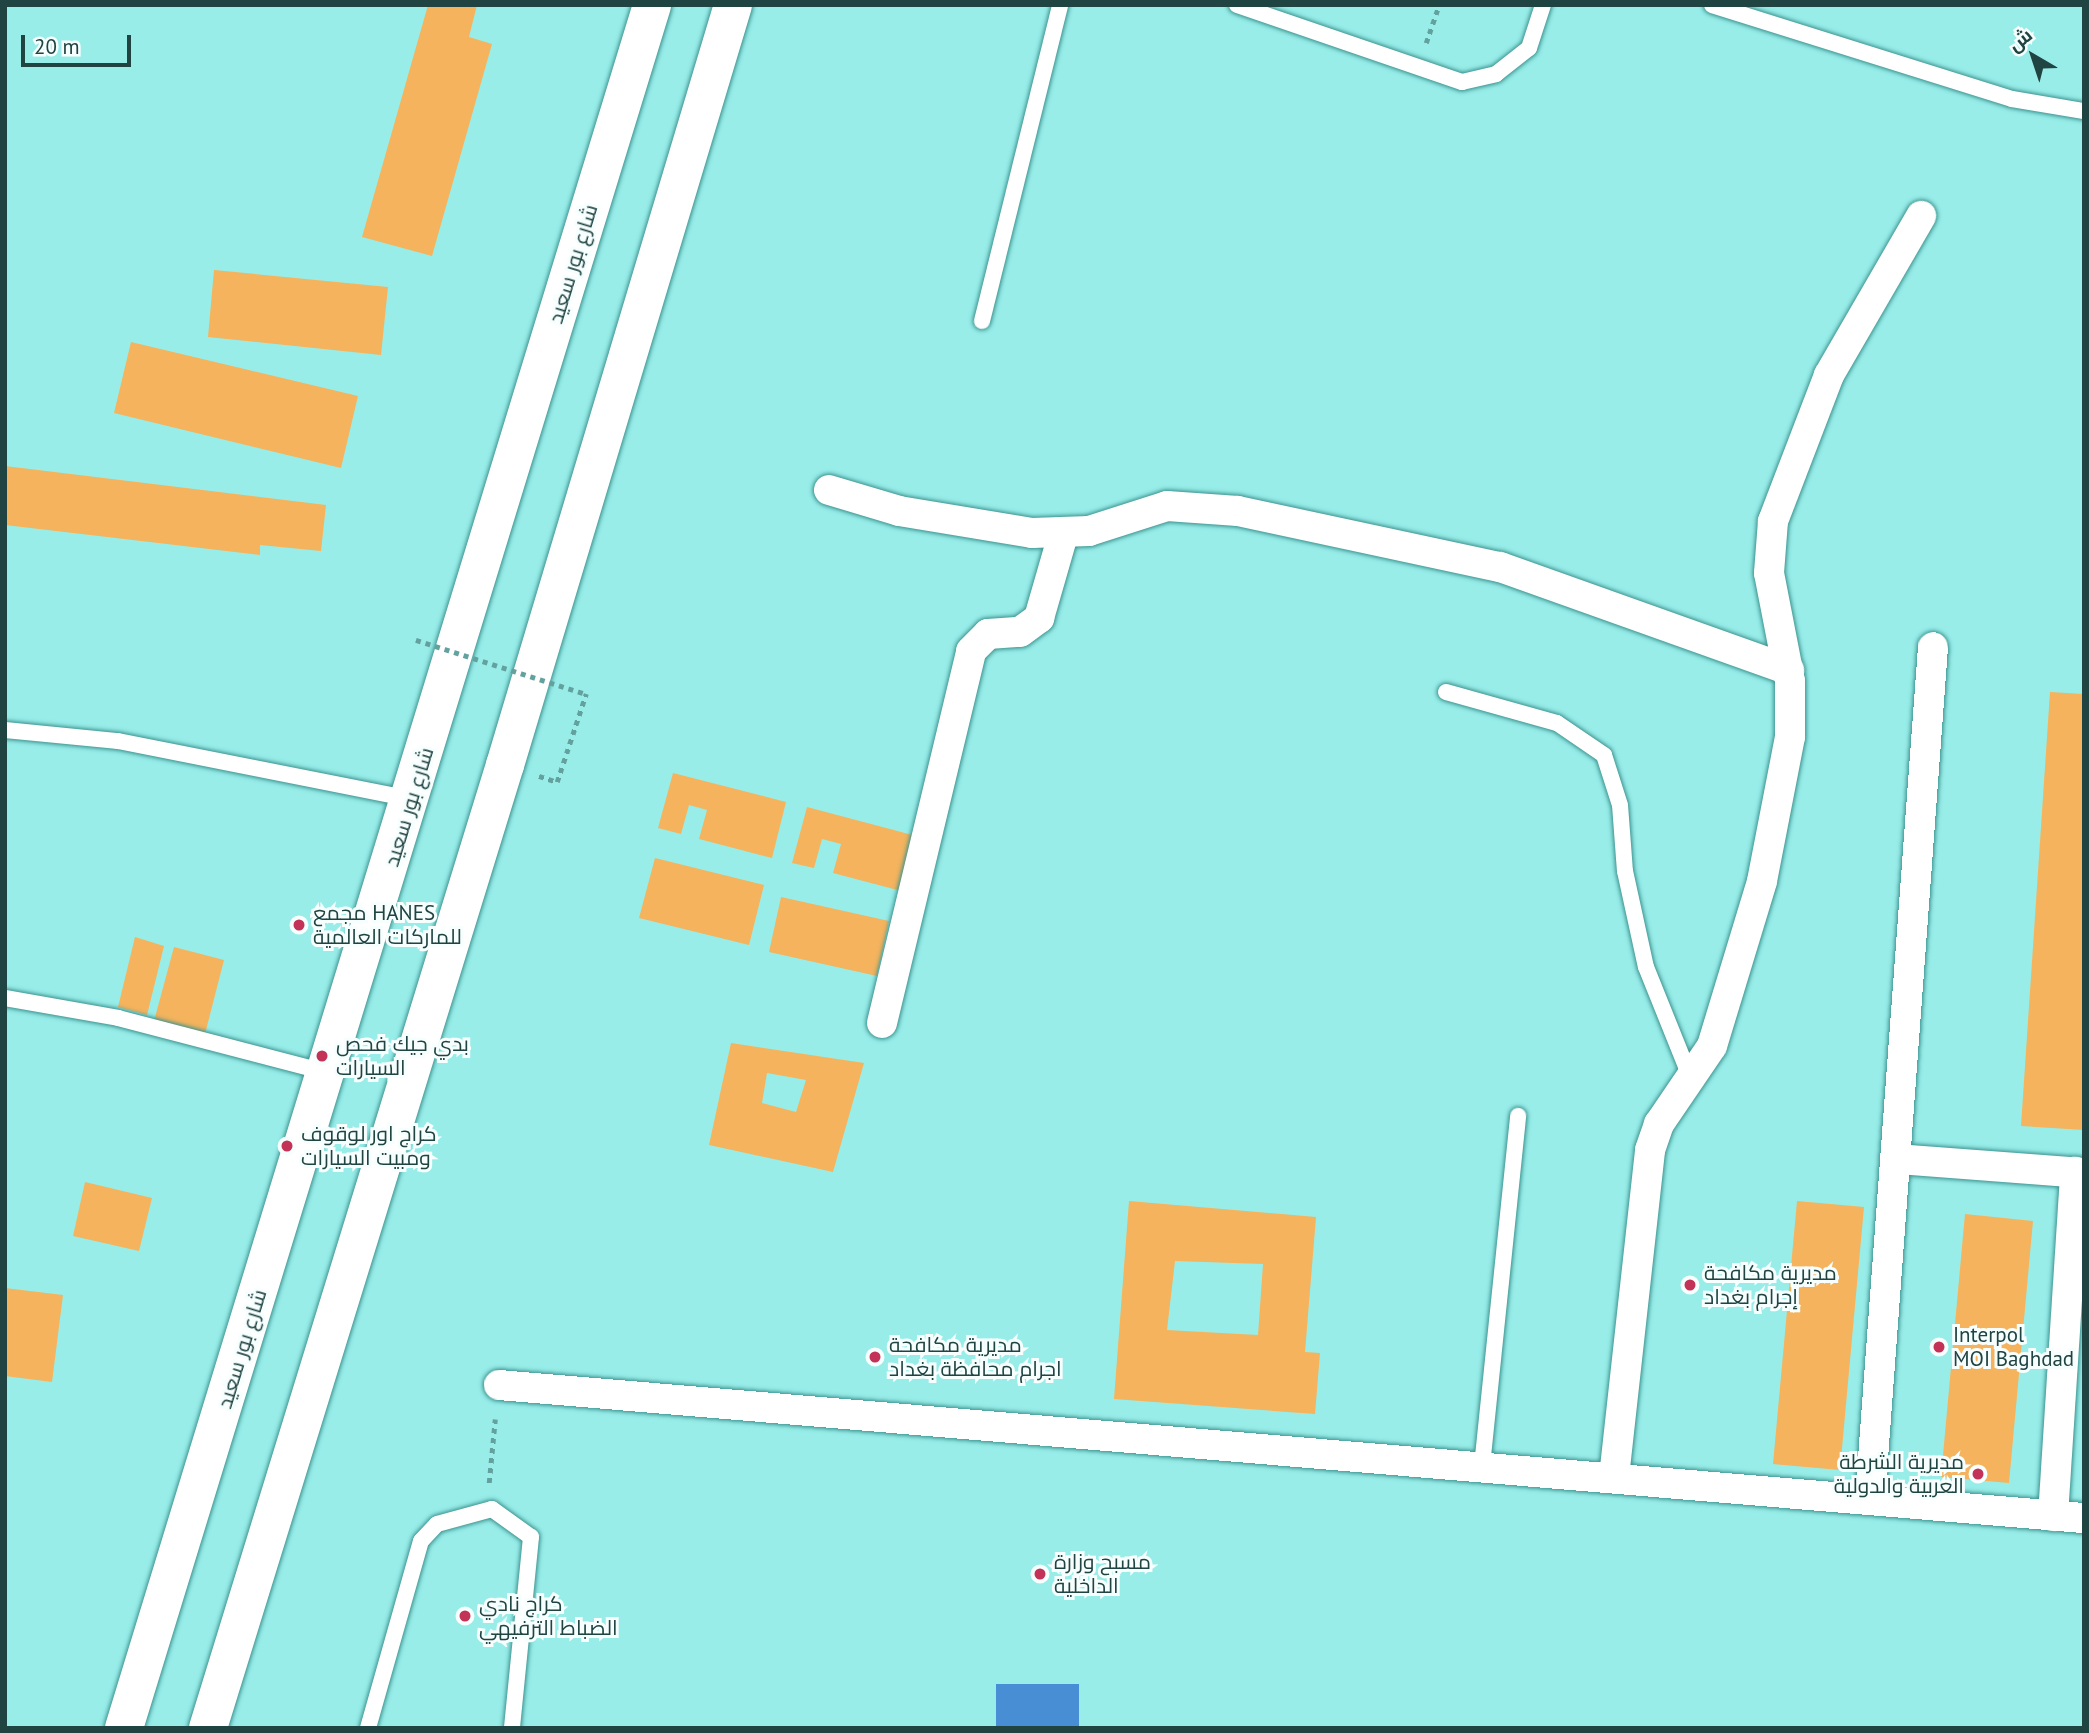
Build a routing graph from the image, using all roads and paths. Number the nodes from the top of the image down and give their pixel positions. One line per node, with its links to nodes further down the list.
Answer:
1 (652, 5): 20 (main road, شارع بور سعيد)
2 (733, 5): 36 (main road)
3 (1059, 5): 11 (lane)
4 (1237, 5): 8 (lane)
5 (1439, 5): 8 (path)
6 (1544, 5): 8 (lane)
7 (1712, 5): 9 (lane)
8 (1417, 67)
9 (2084, 111)
10 (1921, 216): 16 (street)
11 (982, 321)
12 (830, 490): 13 (street)
13 (1063, 535): 16 (street); 22 (street)
14 (416, 640): 19 (path, bridge)
15 (1933, 647): 26 (street)
16 (1789, 670): 24 (street)
17 (1446, 692): 24 (lane)
18 (5, 730): 20 (lane)
19 (557, 782)
20 (411, 799): 23 (main road, شارع بور سعيد)
21 (5, 998): 23 (lane)
22 (882, 1023)
23 (327, 1072): 35 (main road, شارع بور سعيد)
24 (1692, 1081): 30 (street)
25 (1518, 1115): 29 (lane)
26 (1897, 1159): 27 (street); 31 (street)
27 (2079, 1173): 33 (street)
28 (499, 1385): 29 (street); 32 (path)
29 (1482, 1466): 30 (street)
30 (1614, 1477): 31 (street)
31 (1870, 1499): 33 (street)
32 (492, 1508): 37 (lane); 38 (lane)
33 (2053, 1516): 34 (street)
34 (2084, 1518)
35 (124, 1728)
36 (208, 1728)
37 (368, 1728)
38 (512, 1728)

